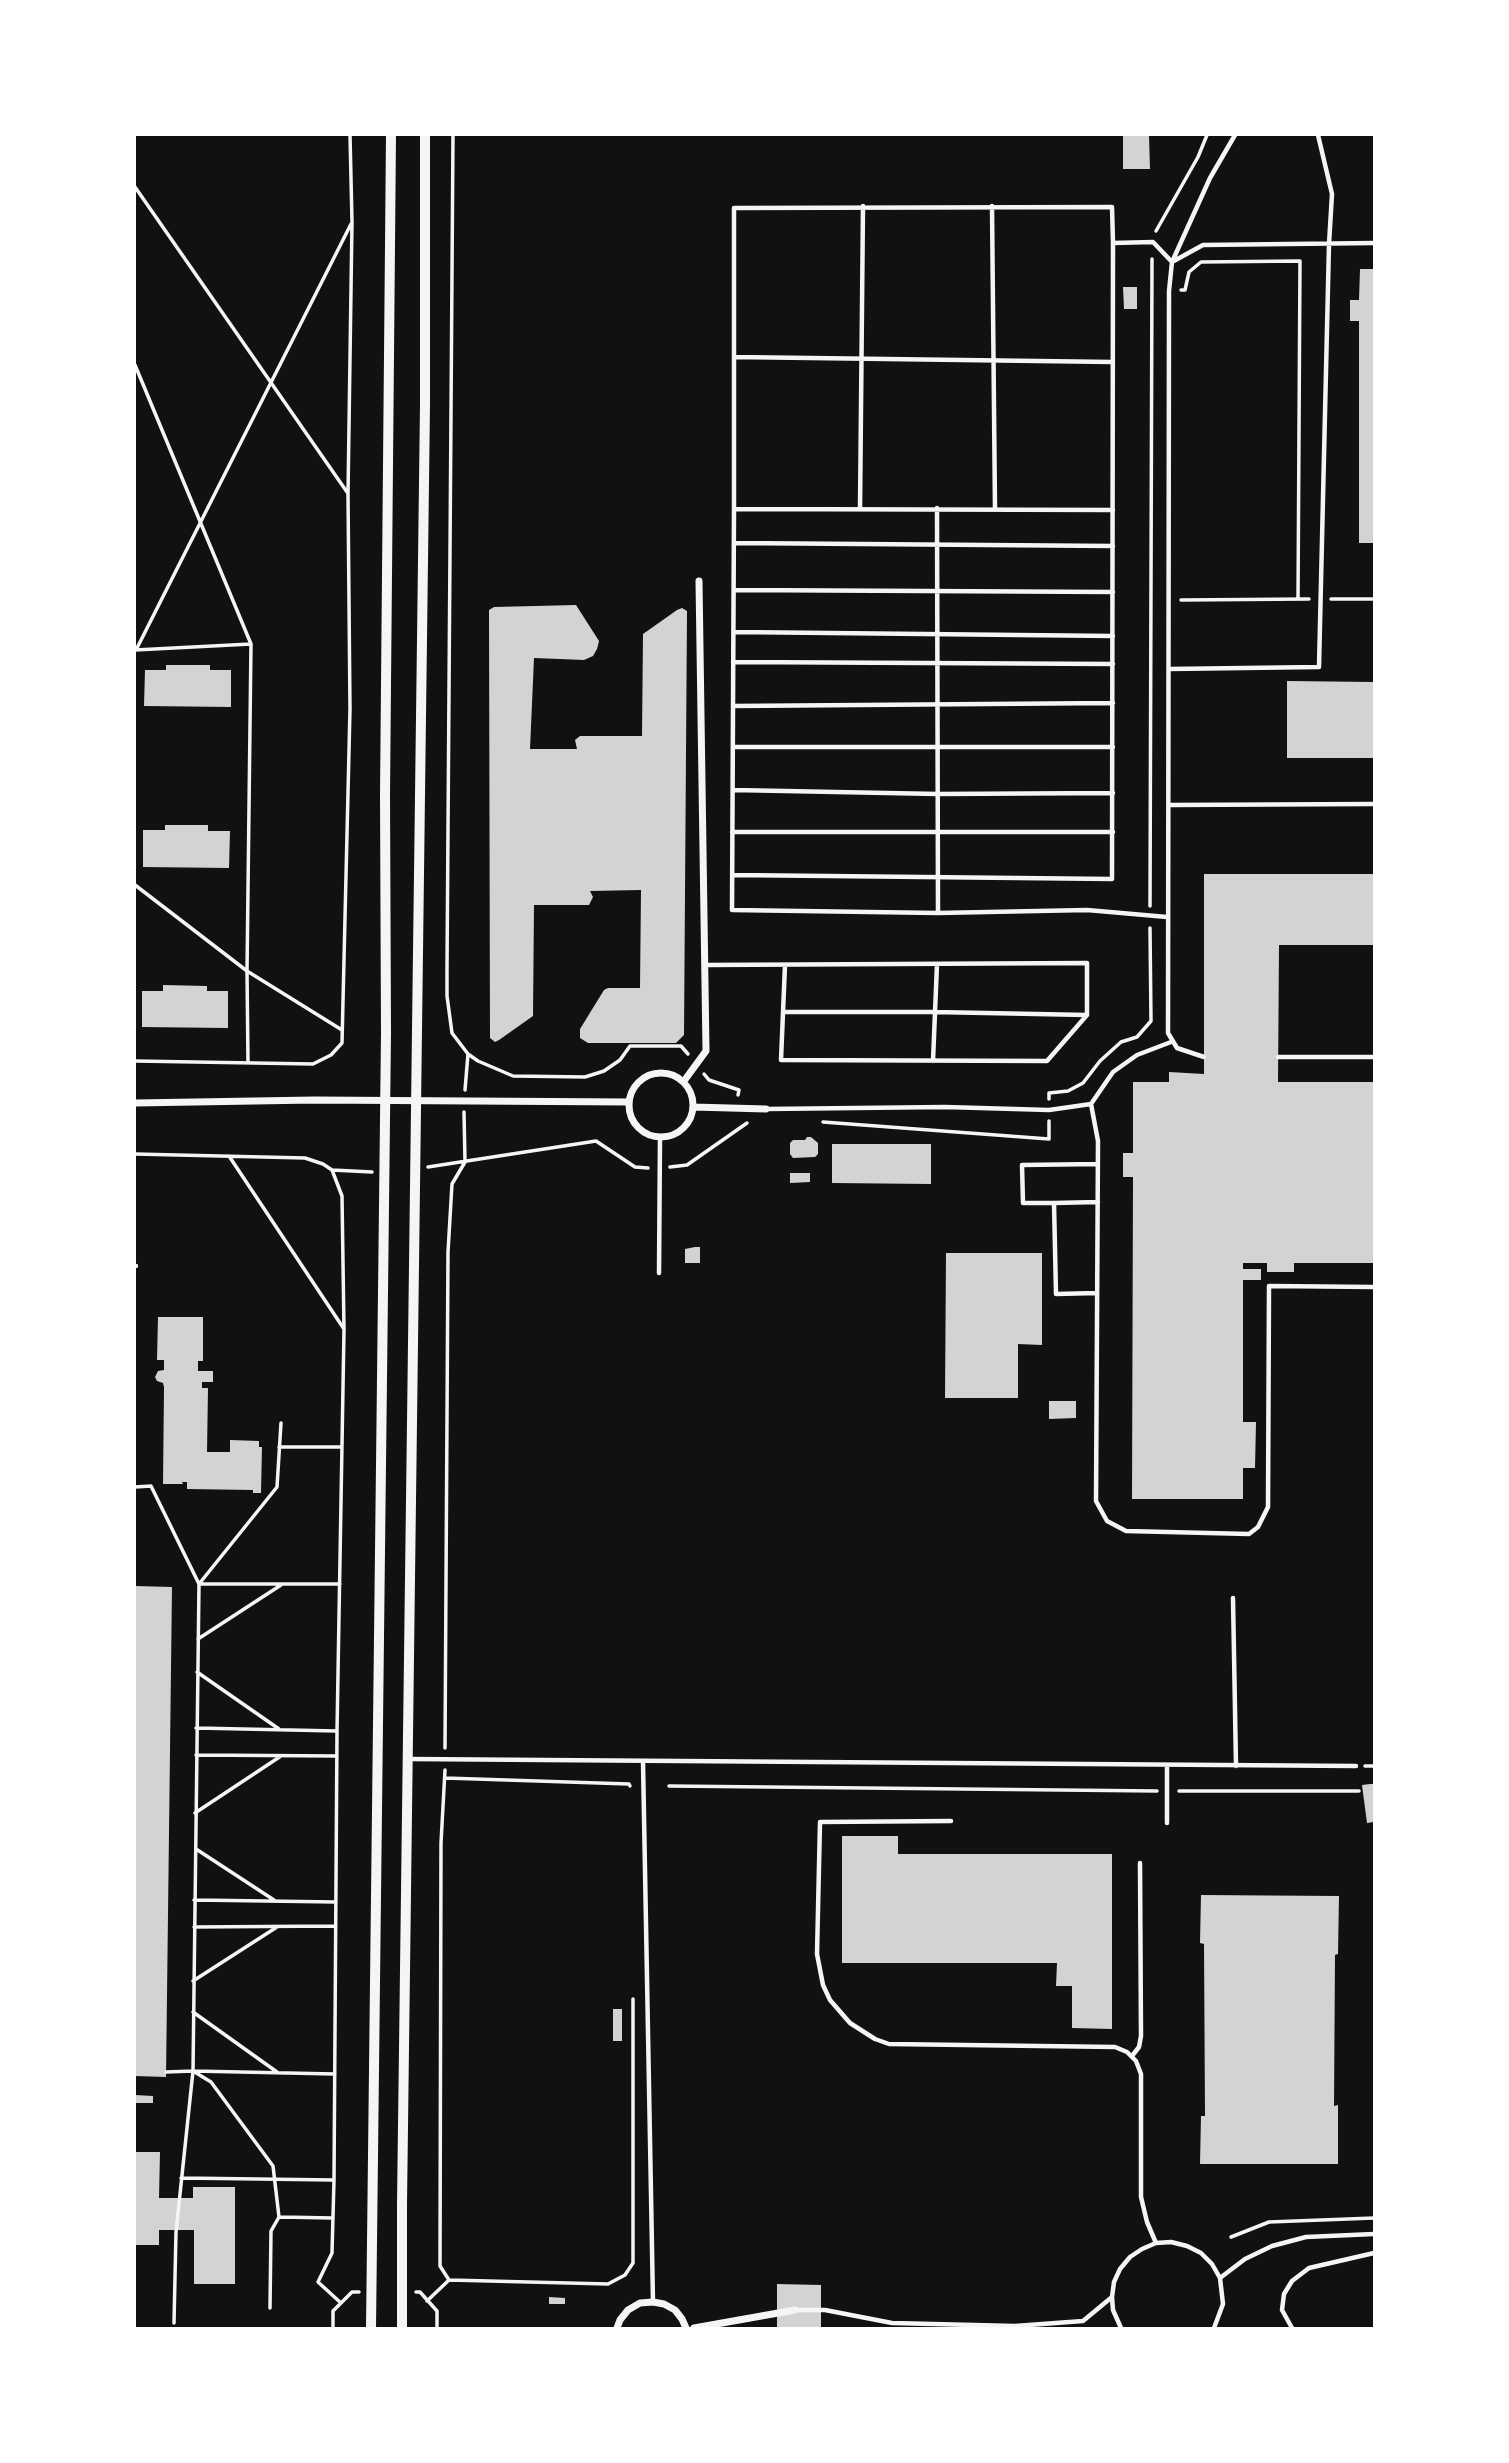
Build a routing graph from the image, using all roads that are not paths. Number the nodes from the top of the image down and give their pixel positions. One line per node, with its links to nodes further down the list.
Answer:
1 (391, 135): 64 (street)
2 (425, 135): 65 (street)
3 (1235, 135): 10 (lane)
4 (1318, 135): 9 (lane)
5 (863, 206): 6 (lane); 11 (lane); 12 (lane)
6 (992, 206): 7 (lane); 13 (lane)
7 (1113, 243): 10 (lane); 14 (lane)
8 (1374, 243): 9 (lane)
9 (1329, 244): 10 (lane); 33 (lane)
10 (1172, 262): 33 (lane)
11 (734, 357): 12 (lane); 16 (lane)
12 (861, 358): 13 (lane); 17 (lane)
13 (993, 360): 14 (lane); 18 (lane)
14 (1113, 362): 19 (lane)
15 (937, 508): 17 (lane); 18 (lane); 21 (lane)
16 (734, 509): 17 (lane); 20 (lane)
17 (860, 509)
18 (995, 509): 19 (lane)
19 (1113, 510): 22 (lane)
20 (734, 543): 21 (lane); 24 (lane)
21 (936, 545): 22 (lane); 25 (lane)
22 (1113, 546): 26 (lane)
23 (699, 581): 53 (street)
24 (734, 590): 25 (lane); 27 (lane)
25 (937, 591): 26 (lane); 28 (lane)
26 (1113, 592): 29 (lane)
27 (734, 632): 28 (lane); 30 (lane)
28 (937, 633): 29 (lane); 31 (lane)
29 (1113, 636): 32 (lane)
30 (733, 662): 31 (lane); 36 (lane)
31 (937, 664): 32 (lane); 35 (lane)
32 (1113, 664): 34 (lane)
33 (1169, 669): 44 (lane)
34 (1113, 703): 35 (lane); 39 (lane)
35 (937, 705): 36 (lane); 37 (lane)
36 (733, 706): 38 (lane)
37 (938, 746): 38 (lane); 39 (lane); 42 (lane)
38 (733, 747): 40 (lane)
39 (1112, 747): 41 (lane)
40 (733, 790): 42 (lane); 45 (lane)
41 (1113, 793): 42 (lane); 47 (lane)
42 (938, 794): 46 (lane)
43 (1374, 804): 44 (lane)
44 (1169, 805): 51 (lane)
45 (732, 832): 46 (lane); 48 (lane)
46 (938, 832): 47 (lane); 49 (lane)
47 (1113, 832): 49 (lane)
48 (732, 875): 49 (lane); 50 (lane)
49 (938, 879): 50 (lane)
50 (937, 913): 51 (lane)
51 (1167, 917): 58 (lane)
52 (937, 964): 54 (lane); 56 (lane); 57 (lane)
53 (705, 965): 54 (lane); 63 (street)
54 (785, 965): 55 (lane)
55 (783, 1012): 56 (lane); 62 (lane)
56 (934, 1012): 57 (lane); 62 (lane)
57 (1087, 1015): 62 (lane)
58 (1171, 1042): 59 (lane); 68 (lane)
59 (1204, 1057)
60 (1278, 1057): 61 (lane)
61 (1374, 1057)
62 (933, 1061)
63 (684, 1081): 66 (street); 69 (street)
64 (384, 1100): 65 (street); 67 (street); 95 (street)
65 (416, 1100): 66 (street); 79 (street)
66 (628, 1102): 71 (street)
67 (135, 1104)
68 (1091, 1104): 70 (lane); 72 (lane)
69 (693, 1107): 70 (street); 71 (street)
70 (766, 1109)
71 (660, 1137): 75 (lane)
72 (1098, 1164): 73 (lane); 74 (lane)
73 (1098, 1202): 74 (lane); 77 (lane)
74 (1054, 1203): 77 (lane)
75 (659, 1273)
76 (1374, 1287): 77 (lane)
77 (1097, 1293)
78 (1233, 1598): 82 (lane)
79 (408, 1759): 80 (lane); 96 (street)
80 (643, 1762): 81 (lane); 93 (lane)
81 (1167, 1766): 82 (lane); 85 (lane)
82 (1236, 1766): 83 (lane)
83 (1356, 1766)
84 (951, 1821): 87 (lane)
85 (1167, 1823)
86 (1140, 1863): 87 (lane)
87 (1132, 2056): 89 (lane)
88 (1374, 2234): 91 (lane)
89 (1156, 2244): 91 (lane); 92 (lane)
90 (1374, 2253): 102 (lane)
91 (1220, 2278): 101 (lane)
92 (1112, 2297): 94 (lane); 100 (lane)
93 (653, 2302): 97 (street); 98 (street)
94 (795, 2310): 99 (street)
95 (371, 2328)
96 (402, 2328)
97 (617, 2328)
98 (686, 2328)
99 (694, 2328)
100 (1121, 2328)
101 (1214, 2328)
102 (1292, 2328)

